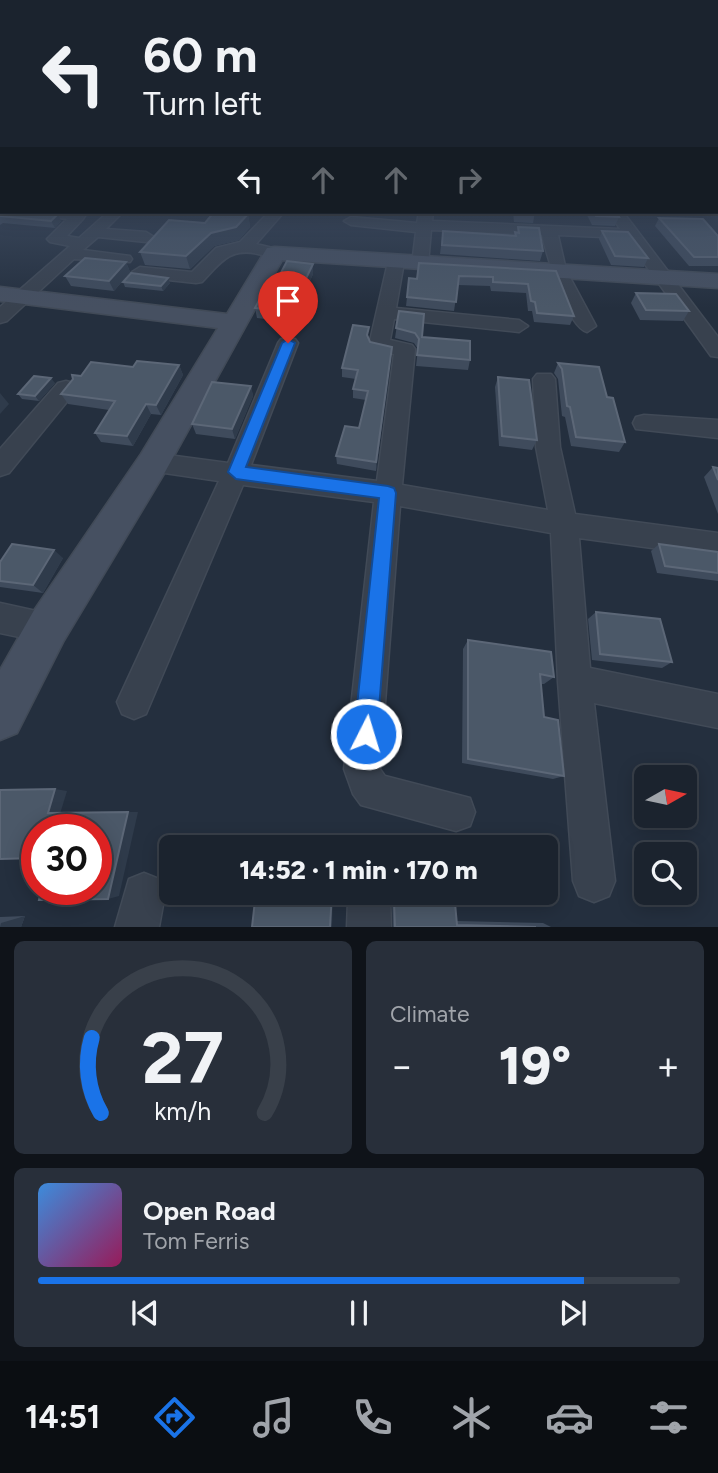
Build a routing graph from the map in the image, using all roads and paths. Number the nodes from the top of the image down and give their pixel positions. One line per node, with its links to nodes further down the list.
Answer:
1 (73, 221): 10 (street)
2 (106, 221): 10 (street)
3 (270, 221): 11 (street)
4 (425, 221): 15 (street)
5 (429, 221): 7 (street)
6 (622, 221): 8 (street)
7 (549, 230): 8 (street); 16 (street)
8 (631, 234): 18 (street)
9 (146, 237): 10 (street)
10 (84, 243): 13 (street); 20 (street)
11 (245, 246): 12 (street); 17 (street)
12 (275, 253): 14 (street); 23 (street)
13 (124, 259)
14 (396, 262): 15 (street); 21 (street)
15 (420, 264): 16 (street)
16 (558, 270): 18 (street); 25 (street)
17 (140, 272)
18 (666, 279): 19 (street); 27 (street)
19 (718, 281)
20 (12, 296): 22 (street); 23 (street)
21 (385, 312): 24 (street); 35 (street)
22 (0, 317)
23 (234, 322): 32 (street)
24 (519, 326)
25 (587, 326)
26 (288, 343): 34 (street)
27 (718, 351)
28 (544, 379): 36 (street)
29 (66, 388): 33 (street)
30 (644, 423): 31 (street)
31 (718, 429)
32 (153, 463): 34 (street); 39 (street)
33 (0, 466)
34 (236, 472): 35 (street); 41 (street)
35 (388, 493): 36 (street); 44 (street)
36 (564, 524): 37 (street); 40 (street)
37 (718, 545)
38 (0, 618): 39 (street)
39 (48, 627): 43 (street)
40 (575, 682): 42 (street); 45 (street)
41 (134, 702)
42 (718, 711)
43 (0, 716)
44 (456, 812)
45 (594, 881)

